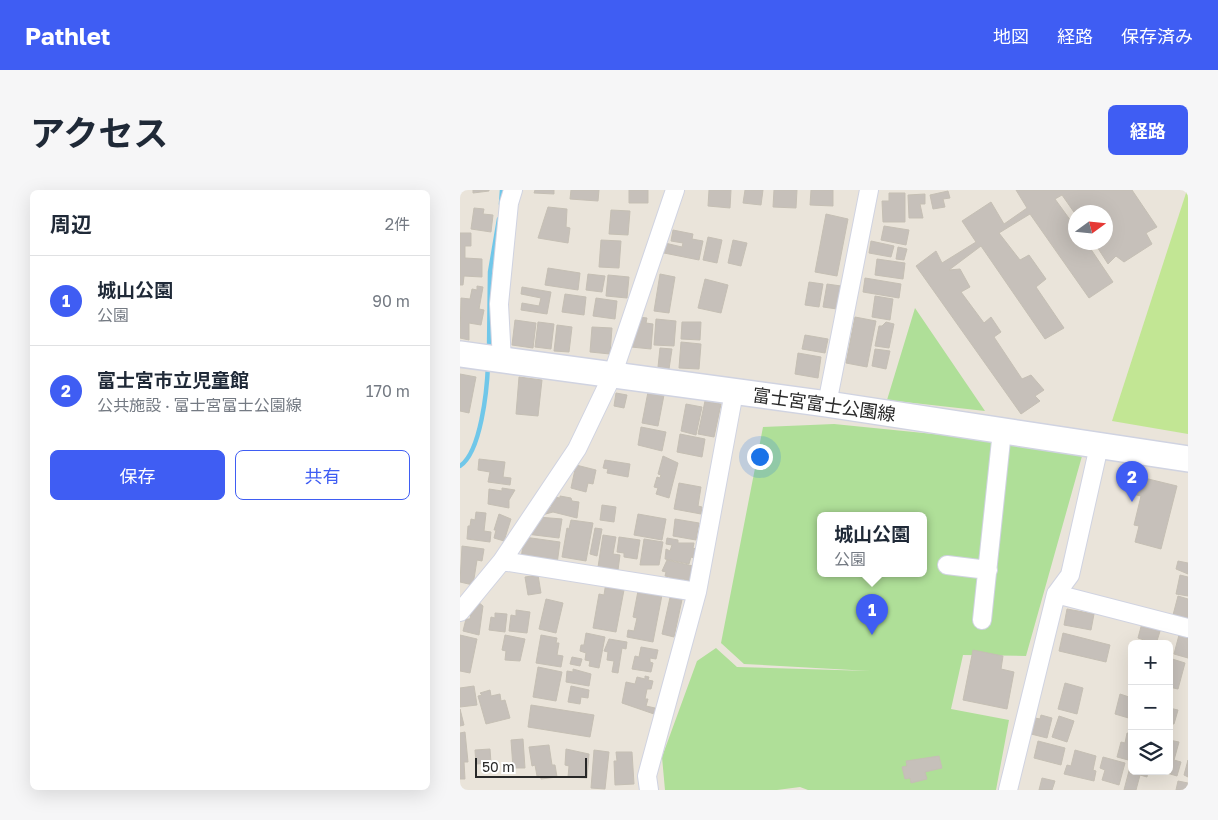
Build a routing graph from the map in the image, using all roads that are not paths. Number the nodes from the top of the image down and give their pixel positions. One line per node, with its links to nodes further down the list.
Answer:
1 (512, 190): 4 (street)
2 (675, 190): 5 (street)
3 (869, 190): 7 (street)
4 (486, 358): 5 (main road, 富士宮富士公園線)
5 (612, 376): 6 (main road, 富士宮富士公園線); 11 (street)
6 (734, 392): 7 (main road, 富士宮富士公園線); 14 (street)
7 (827, 404): 8 (main road, 富士宮富士公園線)
8 (1002, 431): 9 (main road, 富士宮富士公園線); 13 (street)
9 (1099, 446): 10 (main road, 富士宮富士公園線); 15 (street)
10 (1188, 459)
11 (502, 561): 14 (street); 16 (street)
12 (947, 565): 13 (street)
13 (988, 570): 17 (street)
14 (697, 592): 19 (street)
15 (1056, 594): 18 (street); 20 (street)
16 (462, 604)
17 (982, 620)
18 (1188, 628)
19 (649, 790)
20 (1008, 790)

